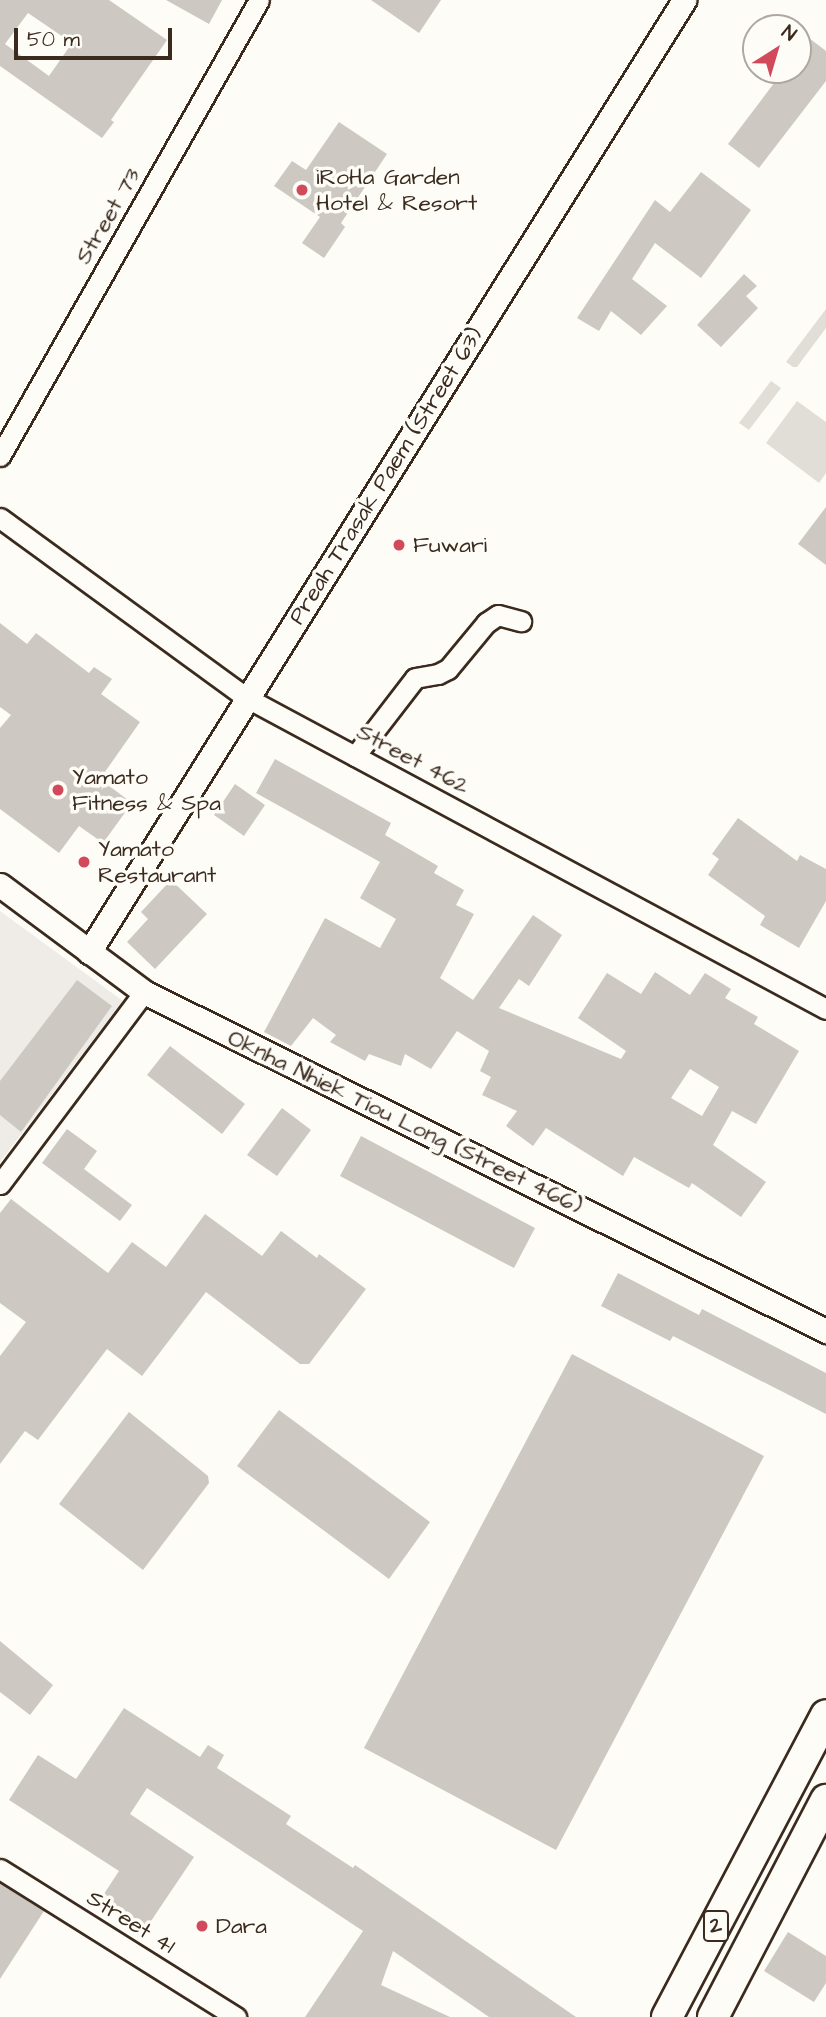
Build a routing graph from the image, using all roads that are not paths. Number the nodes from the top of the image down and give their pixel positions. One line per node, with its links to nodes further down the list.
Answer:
1 (259, 0): 3 (street, Street 73)
2 (684, 0): 6 (street, Preah Trasak Paem (Street 63))
3 (0, 456)
4 (0, 518): 6 (street, Street 462)
5 (521, 621): 7 (street)
6 (247, 698): 7 (street, Street 462); 9 (street, Preah Trasak Paem (Street 63))
7 (355, 756): 11 (street, Street 462)
8 (0, 885): 9 (street, Oknha Nhiek Tiou Long (Street 466))
9 (89, 952): 10 (street, Oknha Nhiek Tiou Long (Street 466))
10 (144, 992): 12 (street); 13 (street, Oknha Nhiek Tiou Long (Street 466))
11 (826, 1009)
12 (0, 1184)
13 (826, 1331)
14 (826, 1715): 18 (main road, 2)
15 (826, 1800): 19 (main road, 2)
16 (0, 1869): 17 (street, Street 41)
17 (236, 2017)
18 (667, 2017)
19 (713, 2017)

